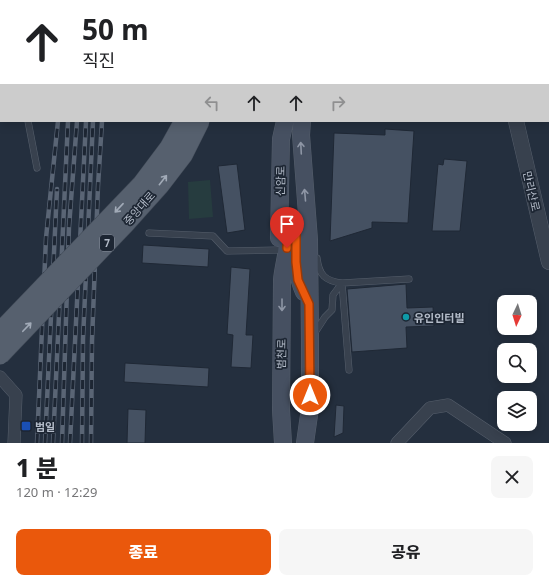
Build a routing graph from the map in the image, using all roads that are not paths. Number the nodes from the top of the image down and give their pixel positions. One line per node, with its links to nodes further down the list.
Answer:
1 (28, 122): 7 (lane)
2 (183, 122): 15 (main road, 중앙대로 / 7, one-way to 15, bridge)
3 (200, 122): 17 (main road, 중앙대로 / 7, one-way to 3, bridge)
4 (285, 122): 10 (main road, 신암로)
5 (302, 122): 9 (main road, 신암로, one-way to 5)
6 (516, 122): 11 (street, 만리산로)
7 (37, 168)
8 (149, 233): 10 (lane)
9 (308, 240): 13 (lane); 14 (main road)
10 (280, 258): 14 (main road); 21 (main road, 범천로, one-way to 21)
11 (549, 262)
12 (408, 279): 13 (lane)
13 (342, 283): 16 (lane); 18 (lane)
14 (309, 304): 16 (main road)
15 (0, 332)
16 (310, 341): 20 (main road)
17 (0, 355)
18 (349, 370)
19 (0, 377): 22 (street)
20 (310, 408): 25 (main road); 26 (main road)
21 (281, 410): 23 (main road); 24 (main road, 범천로)
22 (14, 443)
23 (277, 443)
24 (283, 443)
25 (305, 443)
26 (314, 443)
27 (398, 443): 28 (street)
28 (505, 443)

